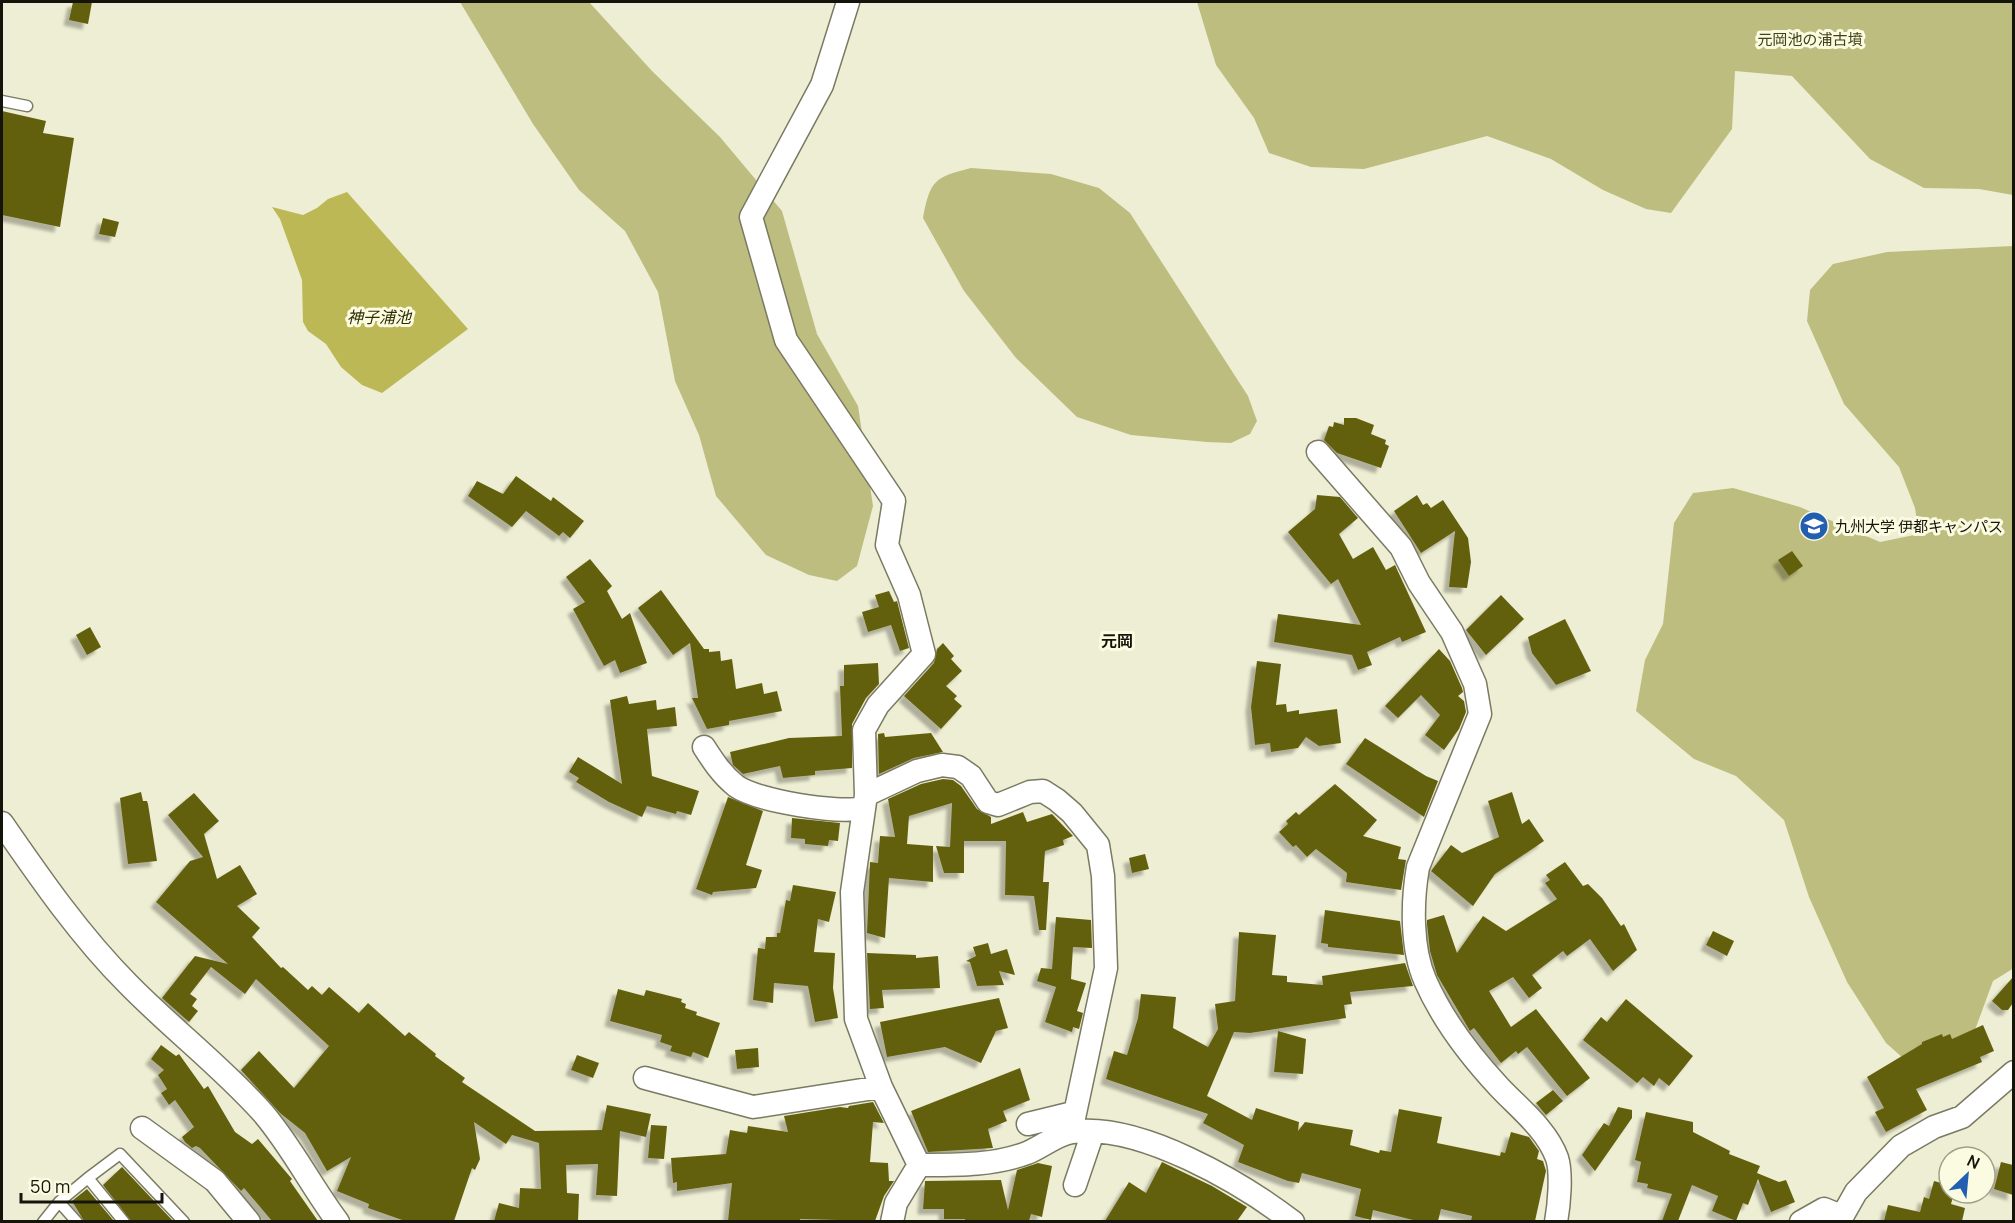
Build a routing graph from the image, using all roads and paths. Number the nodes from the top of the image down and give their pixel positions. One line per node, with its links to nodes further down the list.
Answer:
1 (848, 2): 6 (street)
2 (2, 101): 3 (lane)
3 (27, 106)
4 (1318, 452): 27 (street)
5 (704, 747): 6 (street)
6 (865, 802): 10 (street); 12 (street)
7 (2, 823): 24 (street)
8 (2013, 1072): 18 (street)
9 (645, 1078): 10 (street)
10 (881, 1087): 14 (street)
11 (1028, 1124): 12 (street)
12 (1079, 1126): 14 (street); 16 (street); 26 (street)
13 (142, 1128): 23 (street)
14 (919, 1165): 25 (street)
15 (88, 1178): 17 (lane); 21 (lane); 22 (lane)
16 (1075, 1185)
17 (59, 1202): 19 (lane); 20 (lane)
18 (1840, 1219): 28 (street)
19 (43, 1221)
20 (77, 1221)
21 (124, 1221)
22 (184, 1221)
23 (249, 1221)
24 (338, 1221)
25 (892, 1221)
26 (1293, 1221)
27 (1556, 1221)
28 (1801, 1221)

